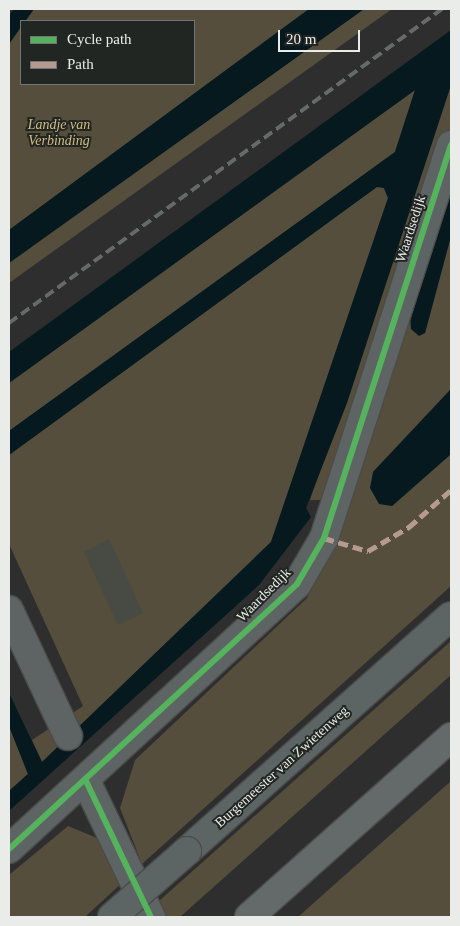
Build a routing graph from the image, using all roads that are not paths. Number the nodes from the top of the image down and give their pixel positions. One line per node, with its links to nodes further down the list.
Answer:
1 (451, 145): 6 (street, Waardsedijk)
2 (9, 610): 4 (street)
3 (451, 616): 8 (main road, Burgemeester van Zwietenweg, bridge)
4 (68, 736)
5 (451, 737): 10 (highway)
6 (86, 781): 7 (street, Waardsedijk); 9 (street)
7 (9, 849)
8 (112, 917)
9 (151, 917)
10 (249, 917)

